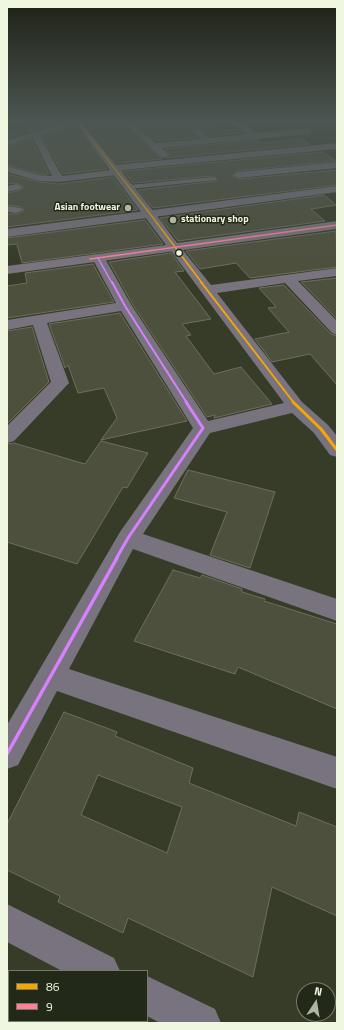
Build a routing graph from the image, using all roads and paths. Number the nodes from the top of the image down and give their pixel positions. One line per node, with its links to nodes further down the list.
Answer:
1 (7, 169): 7 (street)
2 (52, 169): 7 (street)
3 (124, 169): 5 (street)
4 (297, 169): 6 (street)
5 (117, 170): 7 (street); 10 (street)
6 (238, 175)
7 (59, 179)
8 (214, 179): 10 (lane)
9 (7, 184): 11 (street)
10 (129, 187): 13 (street)
11 (7, 189)
12 (337, 190): 13 (street)
13 (151, 215): 15 (street); 16 (street)
14 (337, 225): 16 (street)
15 (7, 234)
16 (174, 247): 17 (street); 21 (street)
17 (98, 258): 18 (street); 22 (street)
18 (7, 270)
19 (337, 272): 20 (street)
20 (288, 279): 21 (street); 25 (street)
21 (207, 290): 26 (street)
22 (125, 306): 23 (street); 27 (street)
23 (39, 321): 24 (street); 28 (street)
24 (7, 325)
25 (337, 330)
26 (296, 406): 27 (street); 29 (street)
27 (203, 428): 30 (street)
28 (7, 437)
29 (337, 450)
30 (128, 538): 31 (street); 32 (street)
31 (337, 610)
32 (51, 676): 33 (street); 34 (street)
33 (7, 754)
34 (337, 773)
35 (7, 922): 36 (street)
36 (99, 970)
37 (148, 996): 38 (street)
38 (201, 1023)

